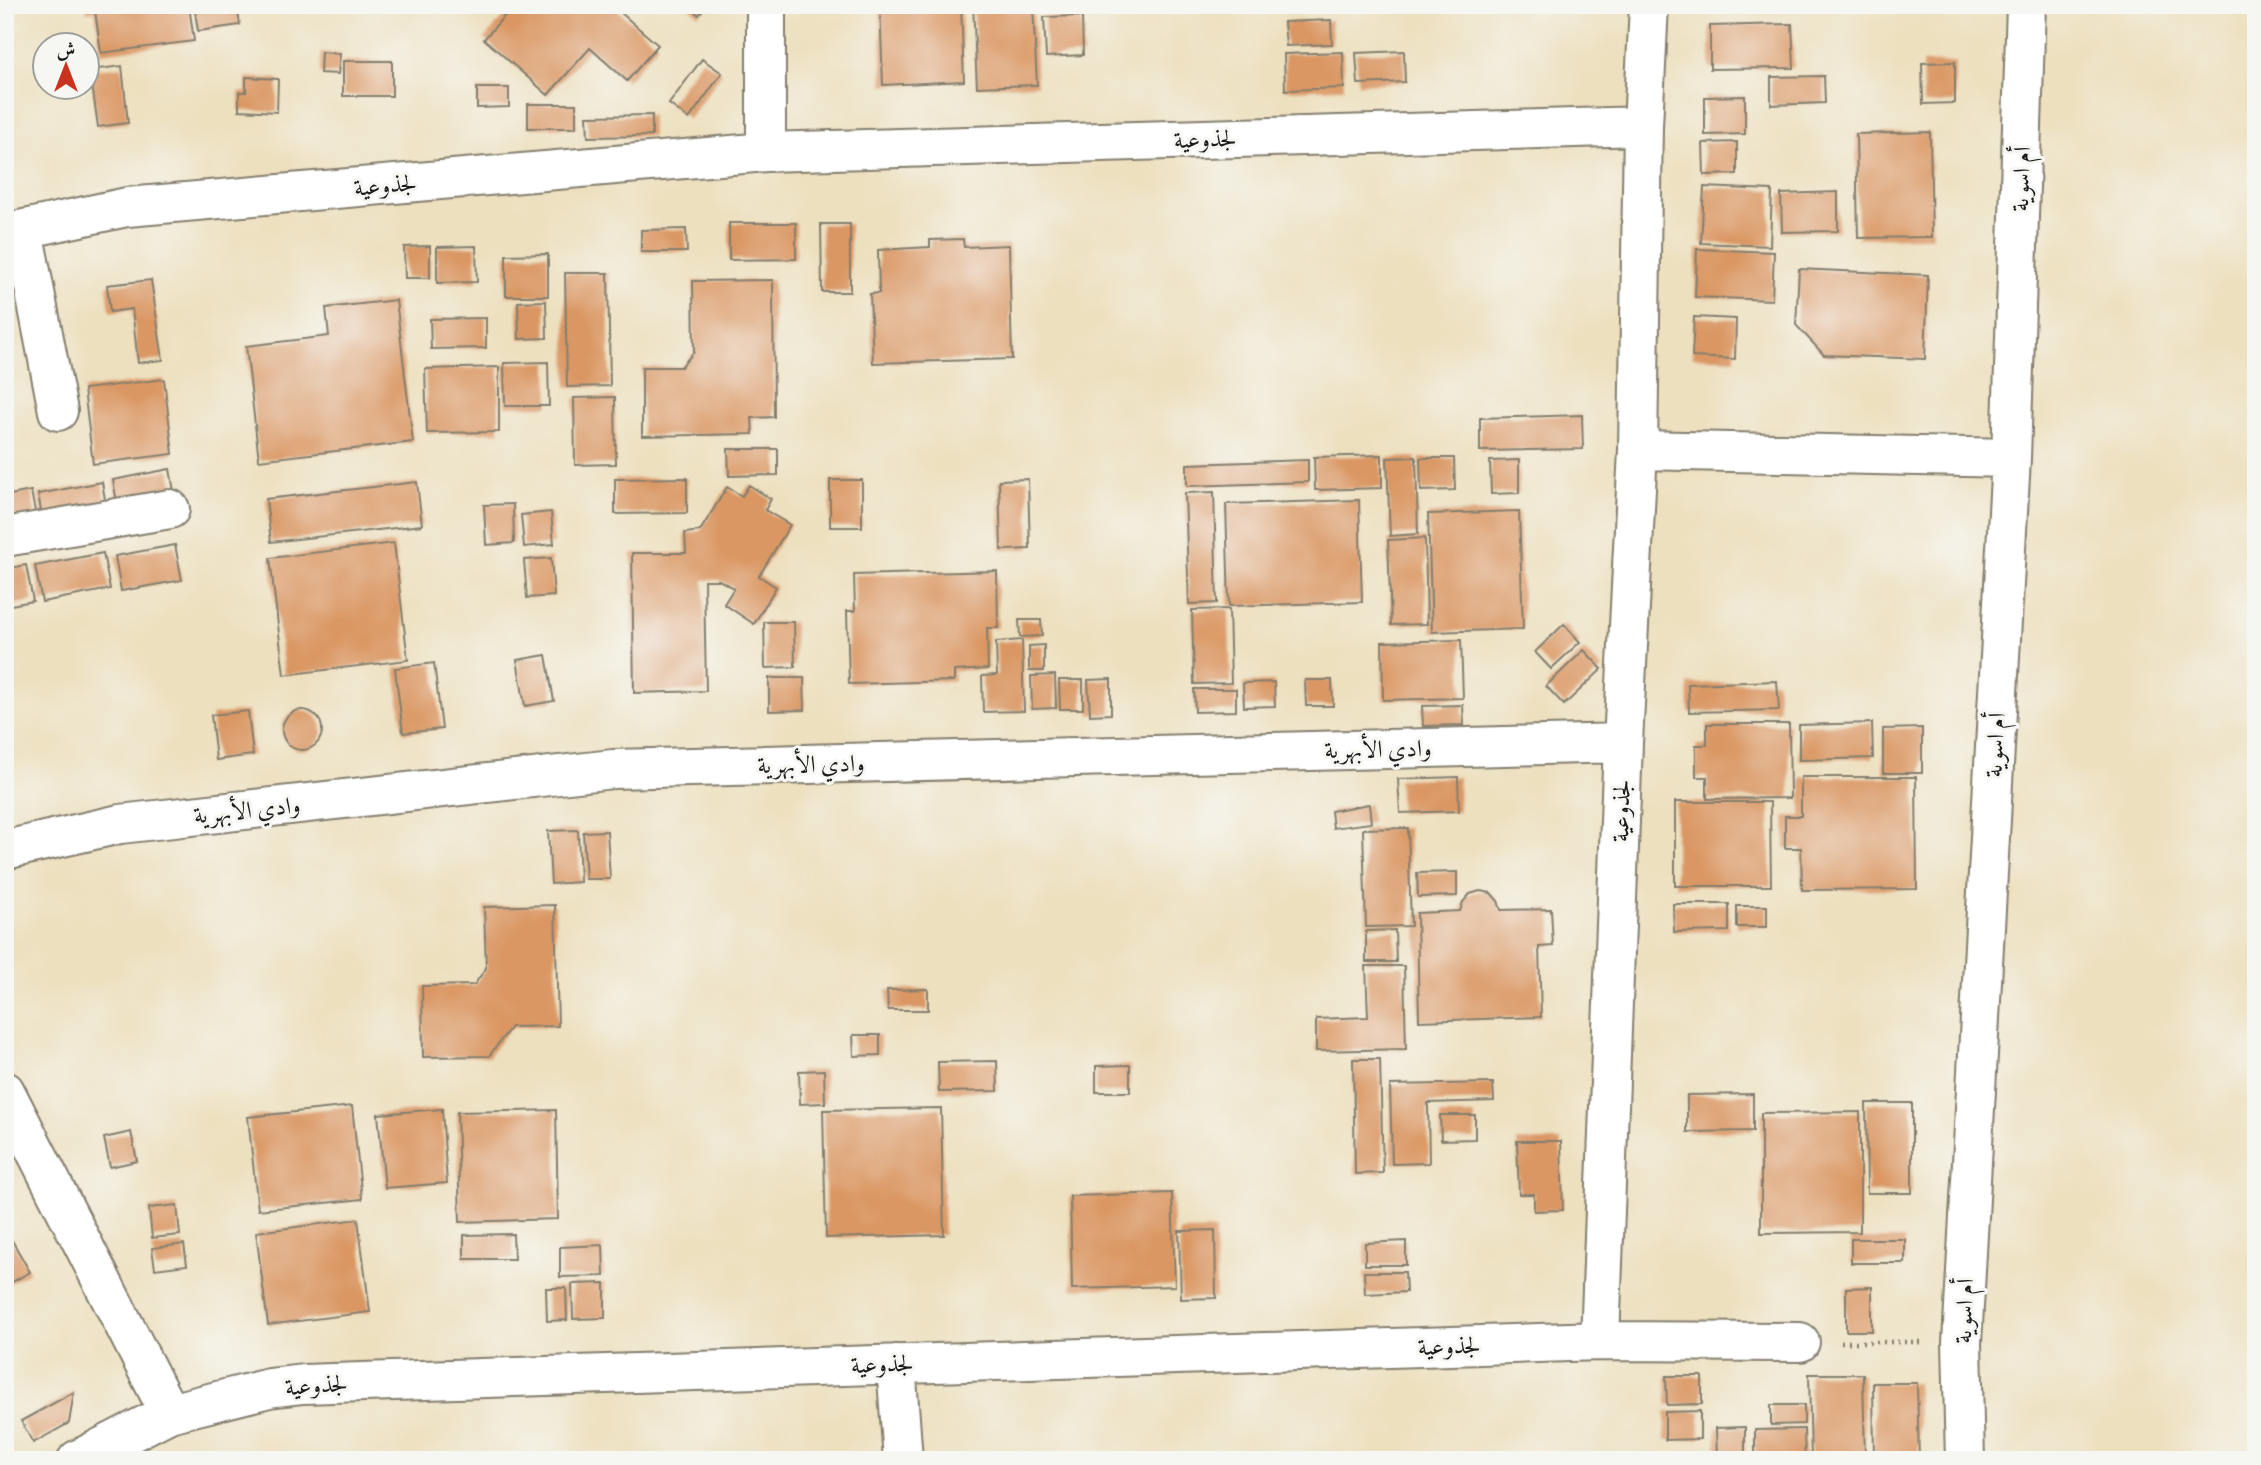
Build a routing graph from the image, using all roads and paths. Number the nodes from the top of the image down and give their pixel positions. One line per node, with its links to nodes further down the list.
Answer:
1 (766, 5): 5 (street)
2 (1649, 5): 4 (street, لجذوعية)
3 (2029, 14): 9 (street, أم اسوية)
4 (1643, 126): 5 (street, لجذوعية); 8 (street, لجذوعية)
5 (766, 152): 6 (street, لجذوعية)
6 (14, 232): 7 (street)
7 (58, 411)
8 (1638, 450): 9 (street); 12 (street, لجذوعية)
9 (2011, 458): 17 (street, أم اسوية)
10 (170, 509): 11 (street)
11 (5, 537)
12 (1623, 743): 13 (street, وادي الأبهرية); 15 (street, لجذوعية)
13 (5, 850)
14 (5, 1091): 19 (street)
15 (1600, 1341): 16 (street, لجذوعية); 18 (street, لجذوعية)
16 (1800, 1342): 17 (path)
17 (1962, 1343): 22 (street, أم اسوية)
18 (896, 1364): 19 (street, لجذوعية); 21 (street)
19 (169, 1413): 20 (street, لجذوعية)
20 (77, 1460)
21 (903, 1460)
22 (1965, 1460)

